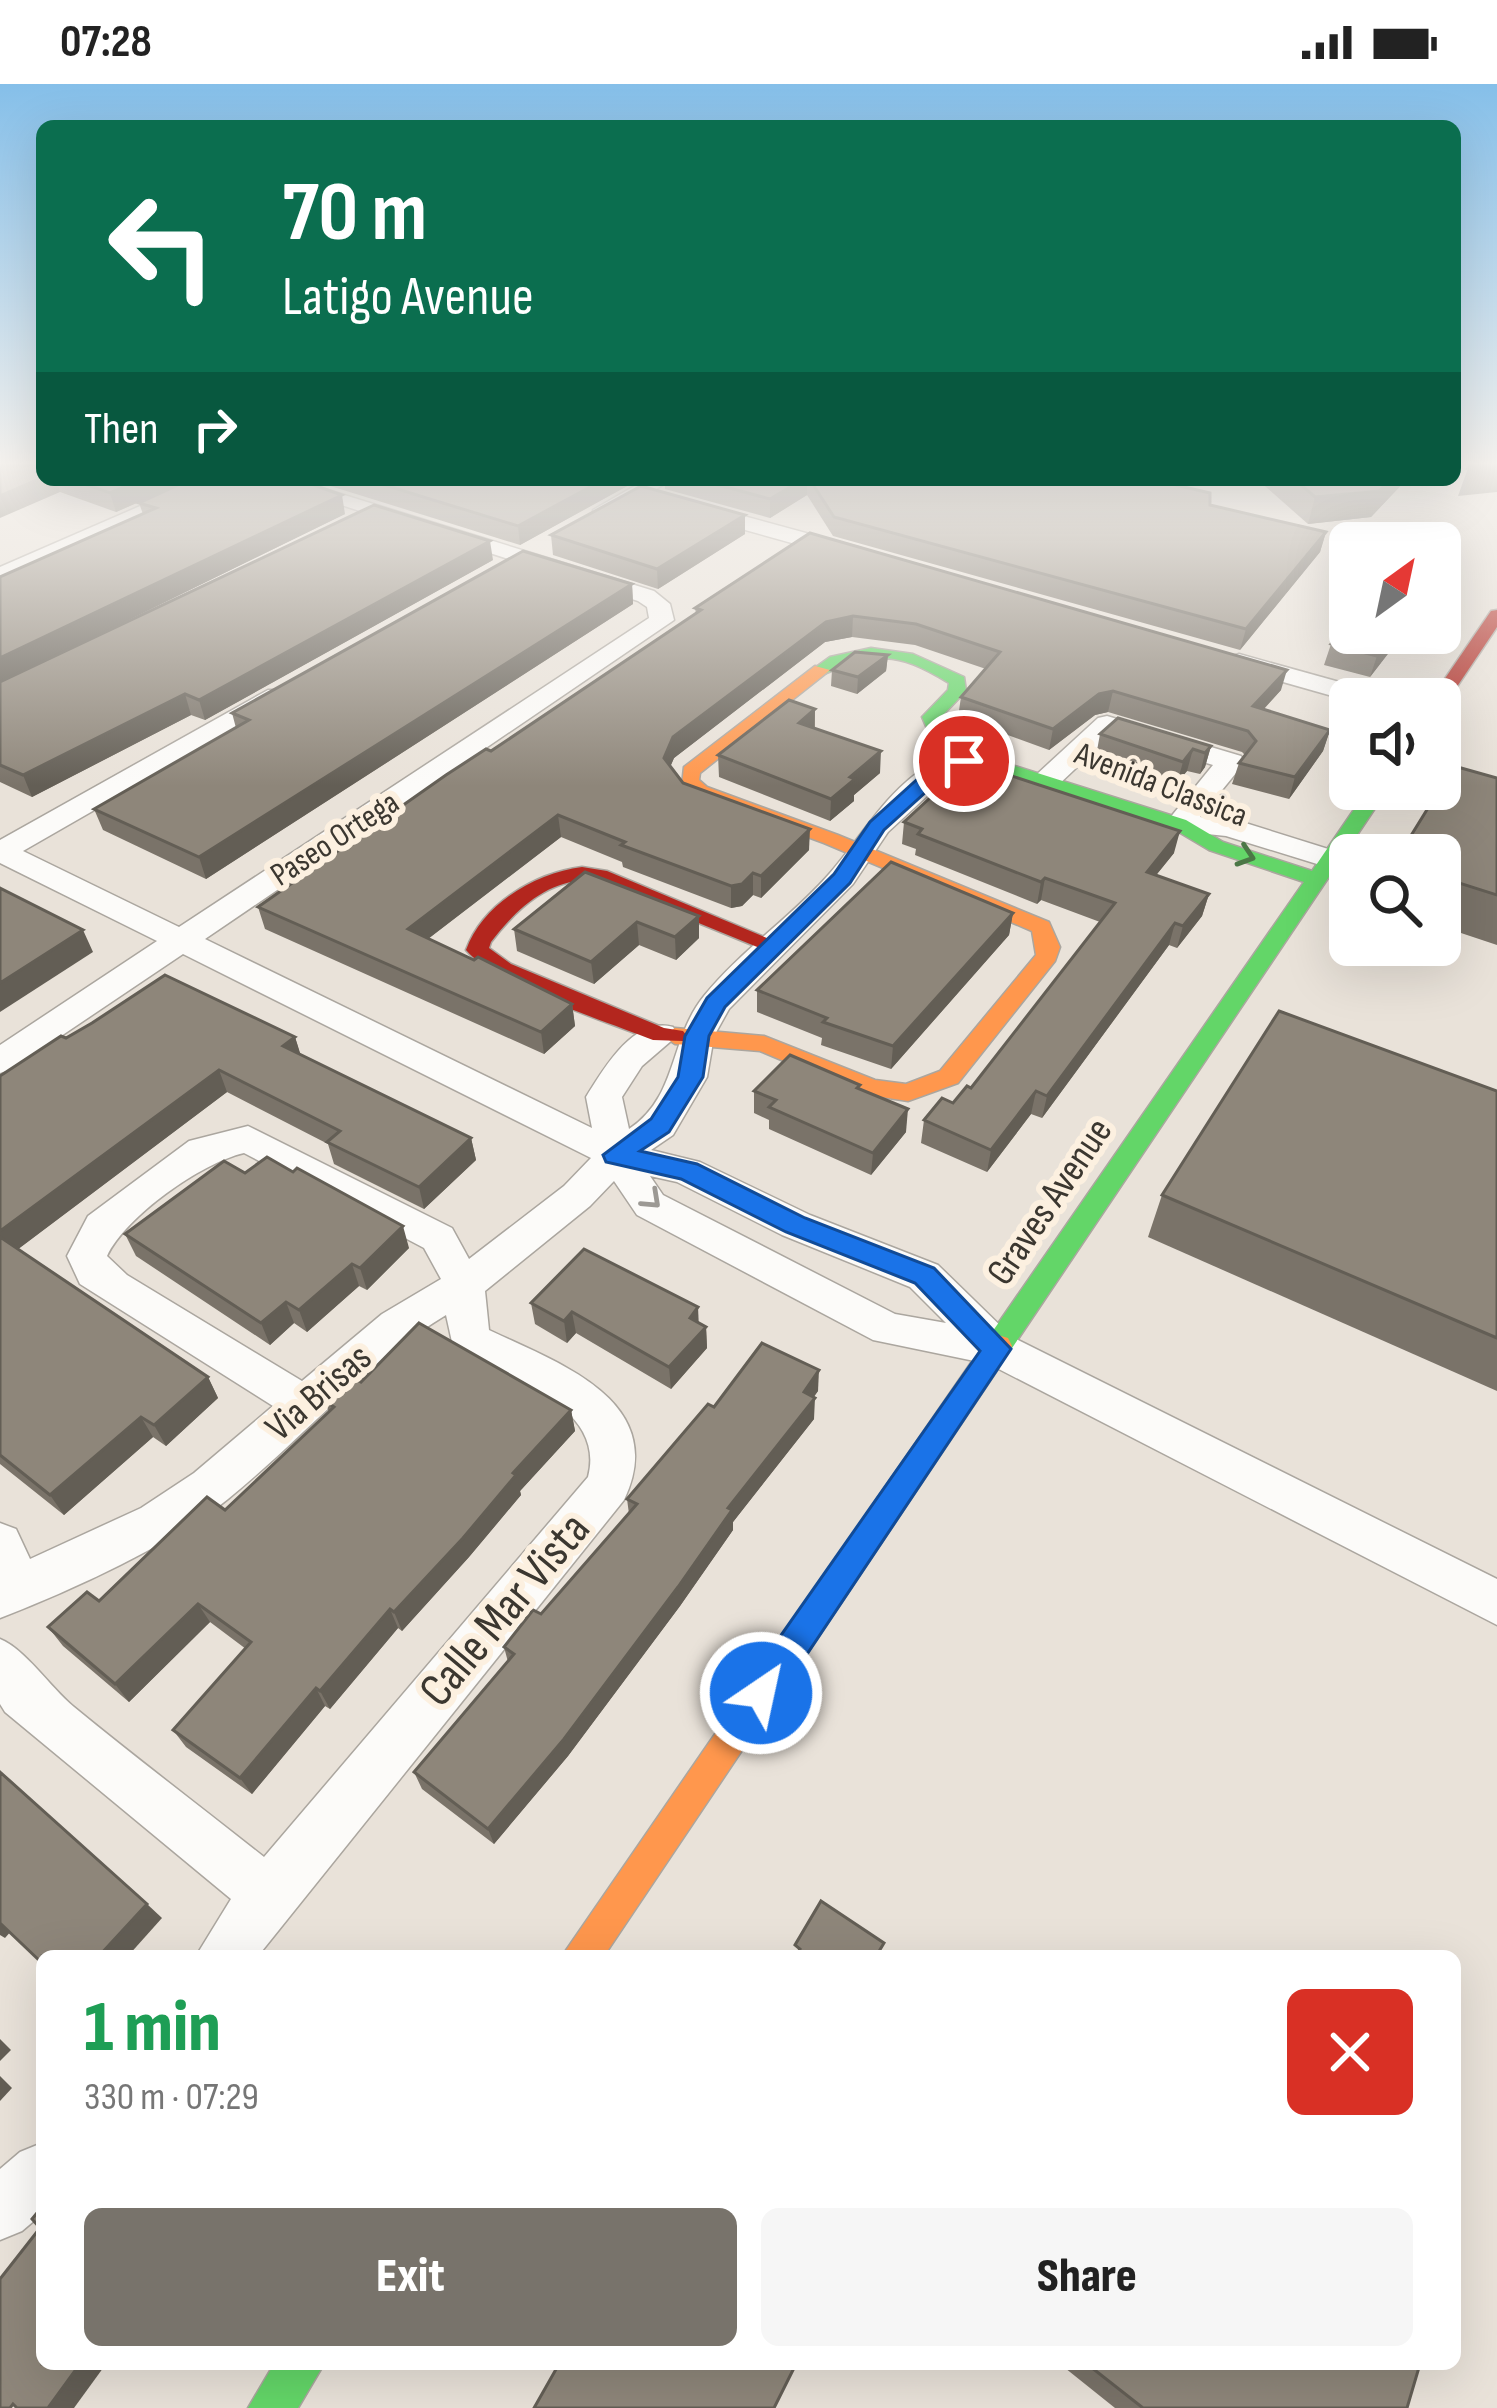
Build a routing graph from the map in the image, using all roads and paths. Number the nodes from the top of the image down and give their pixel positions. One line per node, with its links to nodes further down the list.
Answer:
1 (500, 568): 3 (street)
2 (577, 568): 16 (street, Paseo Ortega)
3 (485, 578)
4 (1497, 615): 6 (street)
5 (1207, 653): 8 (street)
6 (1454, 678)
7 (298, 683): 13 (street)
8 (1329, 687)
9 (964, 761): 10 (street, Avenida Classica); 14 (street, Via Brisas); 14 (street)
10 (1046, 781): 12 (street, Avenida Classica); 12 (street)
11 (1364, 810): 15 (street, Graves Avenue)
12 (1179, 824): 15 (street)
13 (0, 852): 16 (street)
14 (861, 852): 17 (street, Via Brisas); 18 (street)
15 (1323, 869): 24 (street, Graves Avenue)
16 (181, 940): 19 (street, Paseo Ortega); 22 (street)
17 (775, 946): 18 (street, Via Brisas); 18 (street)
18 (679, 1035): 20 (street, Via Brisas); 21 (street, Via Brisas)
19 (0, 1061)
20 (617, 1077): 21 (street); 22 (street)
21 (680, 1094): 22 (street, Via Brisas)
22 (616, 1155): 23 (street, Via Brisas); 24 (street); 24 (street, one-way to 24)
23 (464, 1285): 25 (street, Via Brisas); 25 (street); 31 (street, Calle Mar Vista)
24 (997, 1349): 29 (street); 33 (street, Graves Avenue)
25 (302, 1403): 28 (street, Via Brisas)
26 (0, 1544): 27 (street)
27 (0, 1585)
28 (0, 1596)
29 (1497, 1603)
30 (0, 1662): 31 (street)
31 (268, 1894): 32 (street, Calle Mar Vista)
32 (228, 1950)
33 (585, 1950)
34 (36, 2179): 35 (street)
35 (0, 2209)
36 (297, 2370): 37 (street)
37 (271, 2408)

